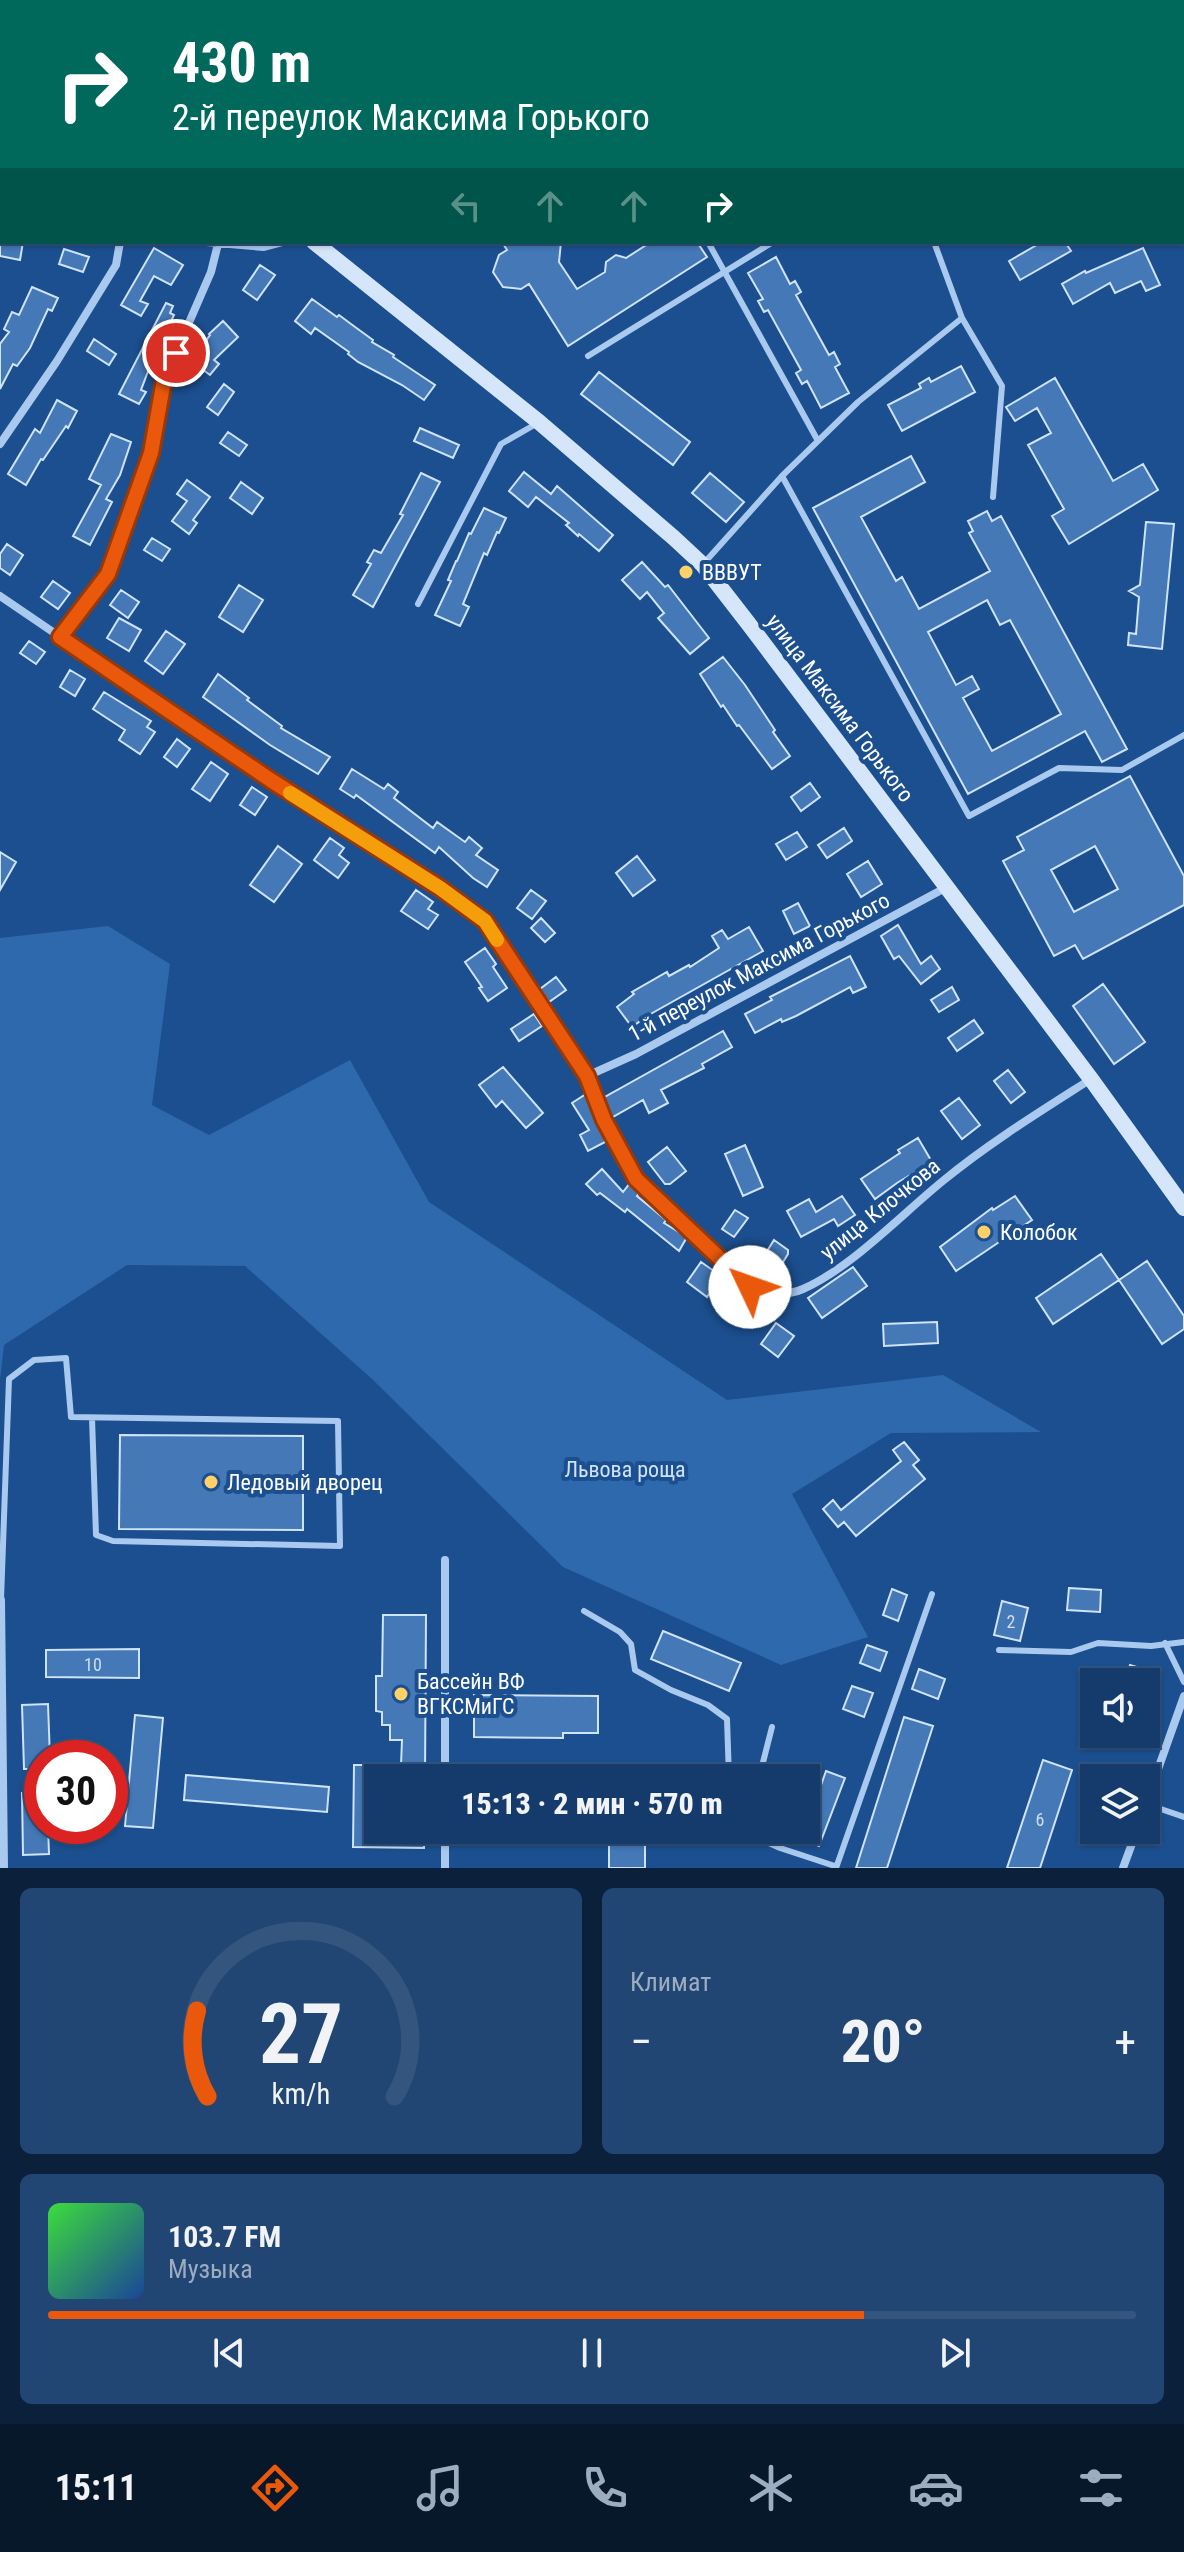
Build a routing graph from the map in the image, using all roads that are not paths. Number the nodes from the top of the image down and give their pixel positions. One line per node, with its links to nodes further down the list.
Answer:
1 (120, 244): 13 (street)
2 (218, 244): 3 (street); 19 (street)
3 (275, 244)
4 (316, 244): 11 (main road, улица Максима Горького)
5 (709, 244): 8 (lane)
6 (770, 244): 8 (lane)
7 (935, 244): 9 (lane)
8 (725, 270): 10 (lane); 12 (lane)
9 (962, 318): 12 (lane); 15 (lane)
10 (588, 356)
11 (539, 422): 16 (main road, улица Максима Горького); 18 (lane)
12 (818, 441): 14 (lane)
13 (0, 444)
14 (782, 476): 16 (lane); 20 (lane)
15 (993, 497)
16 (703, 565): 21 (main road, улица Максима Горького)
17 (0, 596): 19 (street, улица Клочкова)
18 (418, 604)
19 (60, 637): 22 (street, улица Клочкова)
20 (1184, 735)
21 (947, 887): 22 (street, 1-й переулок Максима Горького); 23 (main road, улица Максима Горького)
22 (587, 1076): 23 (street, улица Клочкова)
23 (1091, 1079): 24 (main road, улица Максима Горького)
24 (1184, 1208)
25 (92, 1418): 25 (lane); 28 (lane)
26 (445, 1560): 36 (street)
27 (932, 1594): 45 (lane)
28 (1, 1600): 46 (street)
29 (584, 1611): 37 (lane)
30 (1184, 1642): 31 (lane)
31 (1165, 1643): 32 (lane); 33 (lane)
32 (999, 1650)
33 (1184, 1682)
34 (1184, 1696): 39 (street)
35 (772, 1727): 38 (lane)
36 (445, 1764)
37 (729, 1764)
38 (763, 1764)
39 (1160, 1764)
40 (1160, 1808): 41 (lane)
41 (1184, 1817)
42 (445, 1844): 47 (street)
43 (771, 1844): 45 (lane)
44 (1132, 1844): 48 (street)
45 (836, 1867)
46 (4, 1868)
47 (445, 1868)
48 (1123, 1868)

